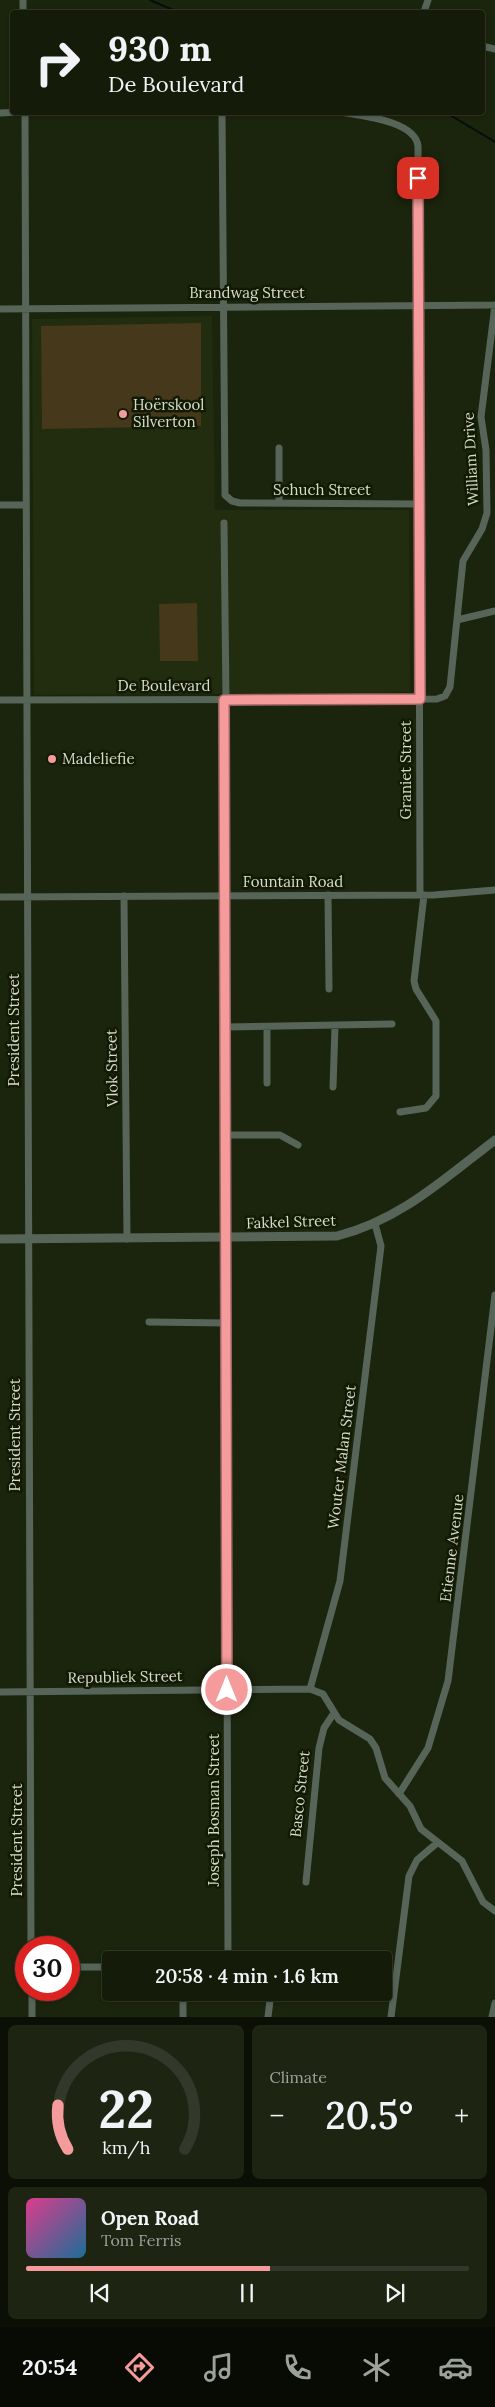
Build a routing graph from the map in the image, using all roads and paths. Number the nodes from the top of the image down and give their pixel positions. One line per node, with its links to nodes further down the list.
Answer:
1 (23, 115): 8 (street, President Street)
2 (222, 115): 6 (street)
3 (354, 115): 5 (street, Graniet Street)
4 (495, 305): 5 (street, Brandwag Street); 16 (street, William Drive)
5 (418, 306): 6 (street, Brandwag Street); 11 (street, Graniet Street)
6 (223, 307): 8 (street, Brandwag Street); 10 (street, Schuch Street)
7 (0, 309): 8 (street, Brandwag Street)
8 (26, 309): 13 (street, President Street)
9 (278, 448): 10 (street)
10 (279, 503): 11 (street, Schuch Street)
11 (420, 504): 18 (street, Graniet Street)
12 (0, 505): 13 (street)
13 (26, 505): 20 (street, President Street)
14 (224, 524): 21 (street, Joseph Bosman Street)
15 (495, 611): 16 (street)
16 (457, 620): 17 (street, William Drive)
17 (447, 694): 18 (street, De Boulevard)
18 (420, 699): 21 (street, De Boulevard); 24 (street, Graniet Street)
19 (0, 700): 20 (street, De Boulevard)
20 (28, 700): 21 (street, De Boulevard); 25 (street, President Street)
21 (225, 700): 27 (street, Joseph Bosman Street)
22 (495, 890): 24 (street, Fountain Road)
23 (328, 895): 24 (street, Fountain Road); 27 (street, Fountain Road); 29 (street)
24 (422, 895): 36 (street, Graniet Street)
25 (28, 896): 26 (street, Fountain Road); 28 (street, Fountain Road); 43 (street, President Street)
26 (124, 896): 27 (street, Fountain Road); 44 (street, Vlok Street)
27 (224, 896): 31 (street, Joseph Bosman Street)
28 (0, 897)
29 (329, 989)
30 (392, 1024): 33 (street)
31 (224, 1027): 32 (street); 37 (street, Joseph Bosman Street)
32 (267, 1027): 33 (street); 34 (street)
33 (335, 1027): 35 (street)
34 (268, 1083)
35 (333, 1087)
36 (400, 1112)
37 (225, 1134): 39 (street); 41 (street, Joseph Bosman Street)
38 (495, 1140): 40 (street, Fakkel Street)
39 (298, 1144)
40 (375, 1224): 41 (street, Fakkel Street); 48 (street, Wouter Malan Street)
41 (226, 1238): 44 (street, Fakkel Street); 47 (street, Joseph Bosman Street)
42 (0, 1239): 43 (street, Fakkel Street)
43 (28, 1239): 44 (street, Fakkel Street); 51 (street, President Street)
44 (127, 1239)
45 (495, 1295): 53 (street, Etienne Avenue)
46 (149, 1322): 47 (street)
47 (226, 1323): 49 (street, Joseph Bosman Street)
48 (310, 1689): 49 (street, Republiek Street); 52 (street)
49 (227, 1690): 51 (street, Republiek Street); 58 (street, Joseph Bosman Street)
50 (0, 1692): 51 (street, Republiek Street)
51 (30, 1692): 57 (street, President Street)
52 (334, 1713): 53 (street); 55 (street, Basco Street)
53 (400, 1794): 54 (street)
54 (437, 1843): 56 (street); 68 (street)
55 (306, 1882)
56 (495, 1910)
57 (32, 1936)
58 (228, 1951)
59 (80, 1967): 60 (street)
60 (102, 1967)
61 (32, 2001): 65 (street)
62 (183, 2001): 66 (street)
63 (270, 2001): 67 (street)
64 (495, 2003): 69 (street)
65 (32, 2017)
66 (183, 2017)
67 (268, 2017)
68 (391, 2017)
69 (492, 2017)

